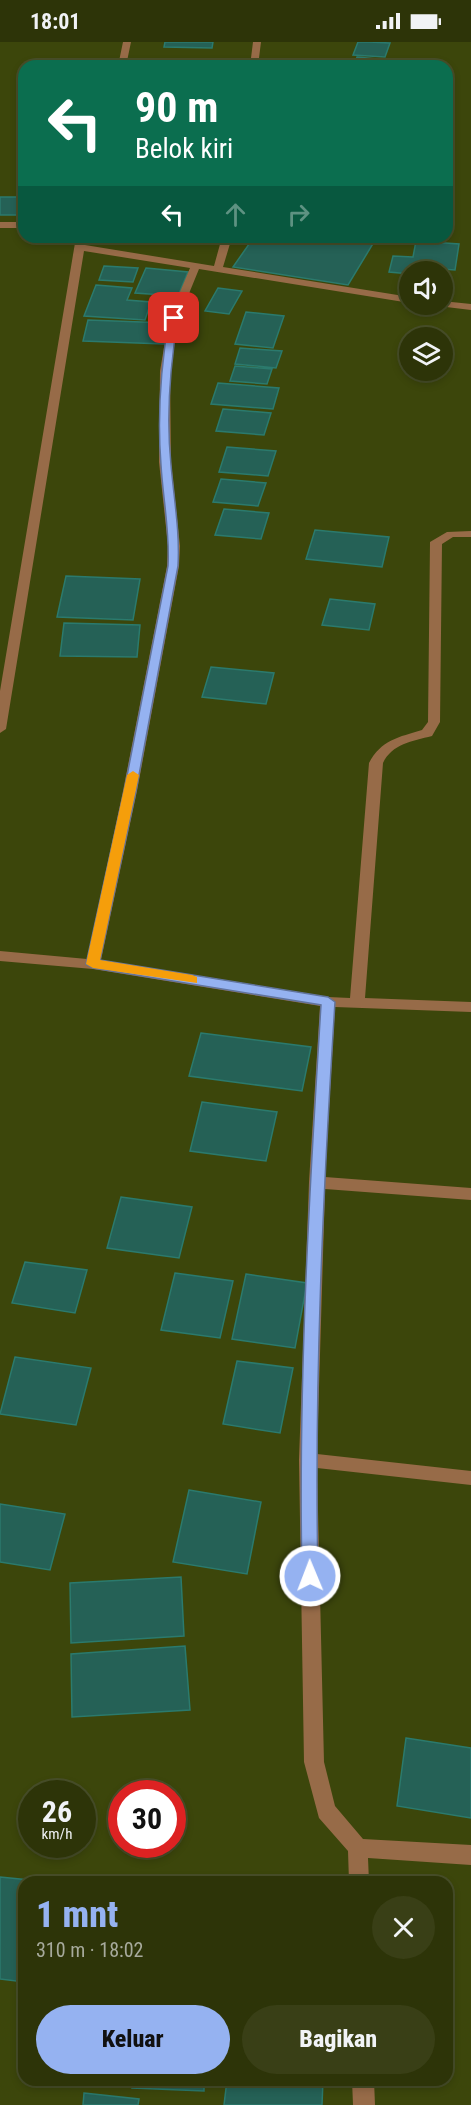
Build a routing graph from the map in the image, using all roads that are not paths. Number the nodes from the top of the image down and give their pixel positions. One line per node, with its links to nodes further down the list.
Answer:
1 (127, 42): 3 (street)
2 (257, 42): 4 (street)
3 (123, 60)
4 (255, 60)
5 (0, 225): 6 (street)
6 (18, 225)
7 (80, 243): 16 (street)
8 (85, 243): 10 (street)
9 (225, 243): 11 (street)
10 (196, 265): 11 (street); 18 (street)
11 (218, 268): 12 (street)
12 (399, 298)
13 (453, 305): 14 (street)
14 (471, 307)
15 (471, 534): 20 (street)
16 (0, 729)
17 (0, 956): 18 (street)
18 (93, 964): 19 (street)
19 (328, 1002): 20 (street); 22 (street)
20 (357, 1003): 21 (street)
21 (471, 1008)
22 (317, 1182): 23 (street); 24 (street)
23 (471, 1194)
24 (308, 1460): 25 (street); 26 (street)
25 (471, 1478)
26 (358, 1848): 27 (street); 28 (street)
27 (471, 1855)
28 (359, 1876)
29 (363, 2086): 30 (street)
30 (364, 2105)

